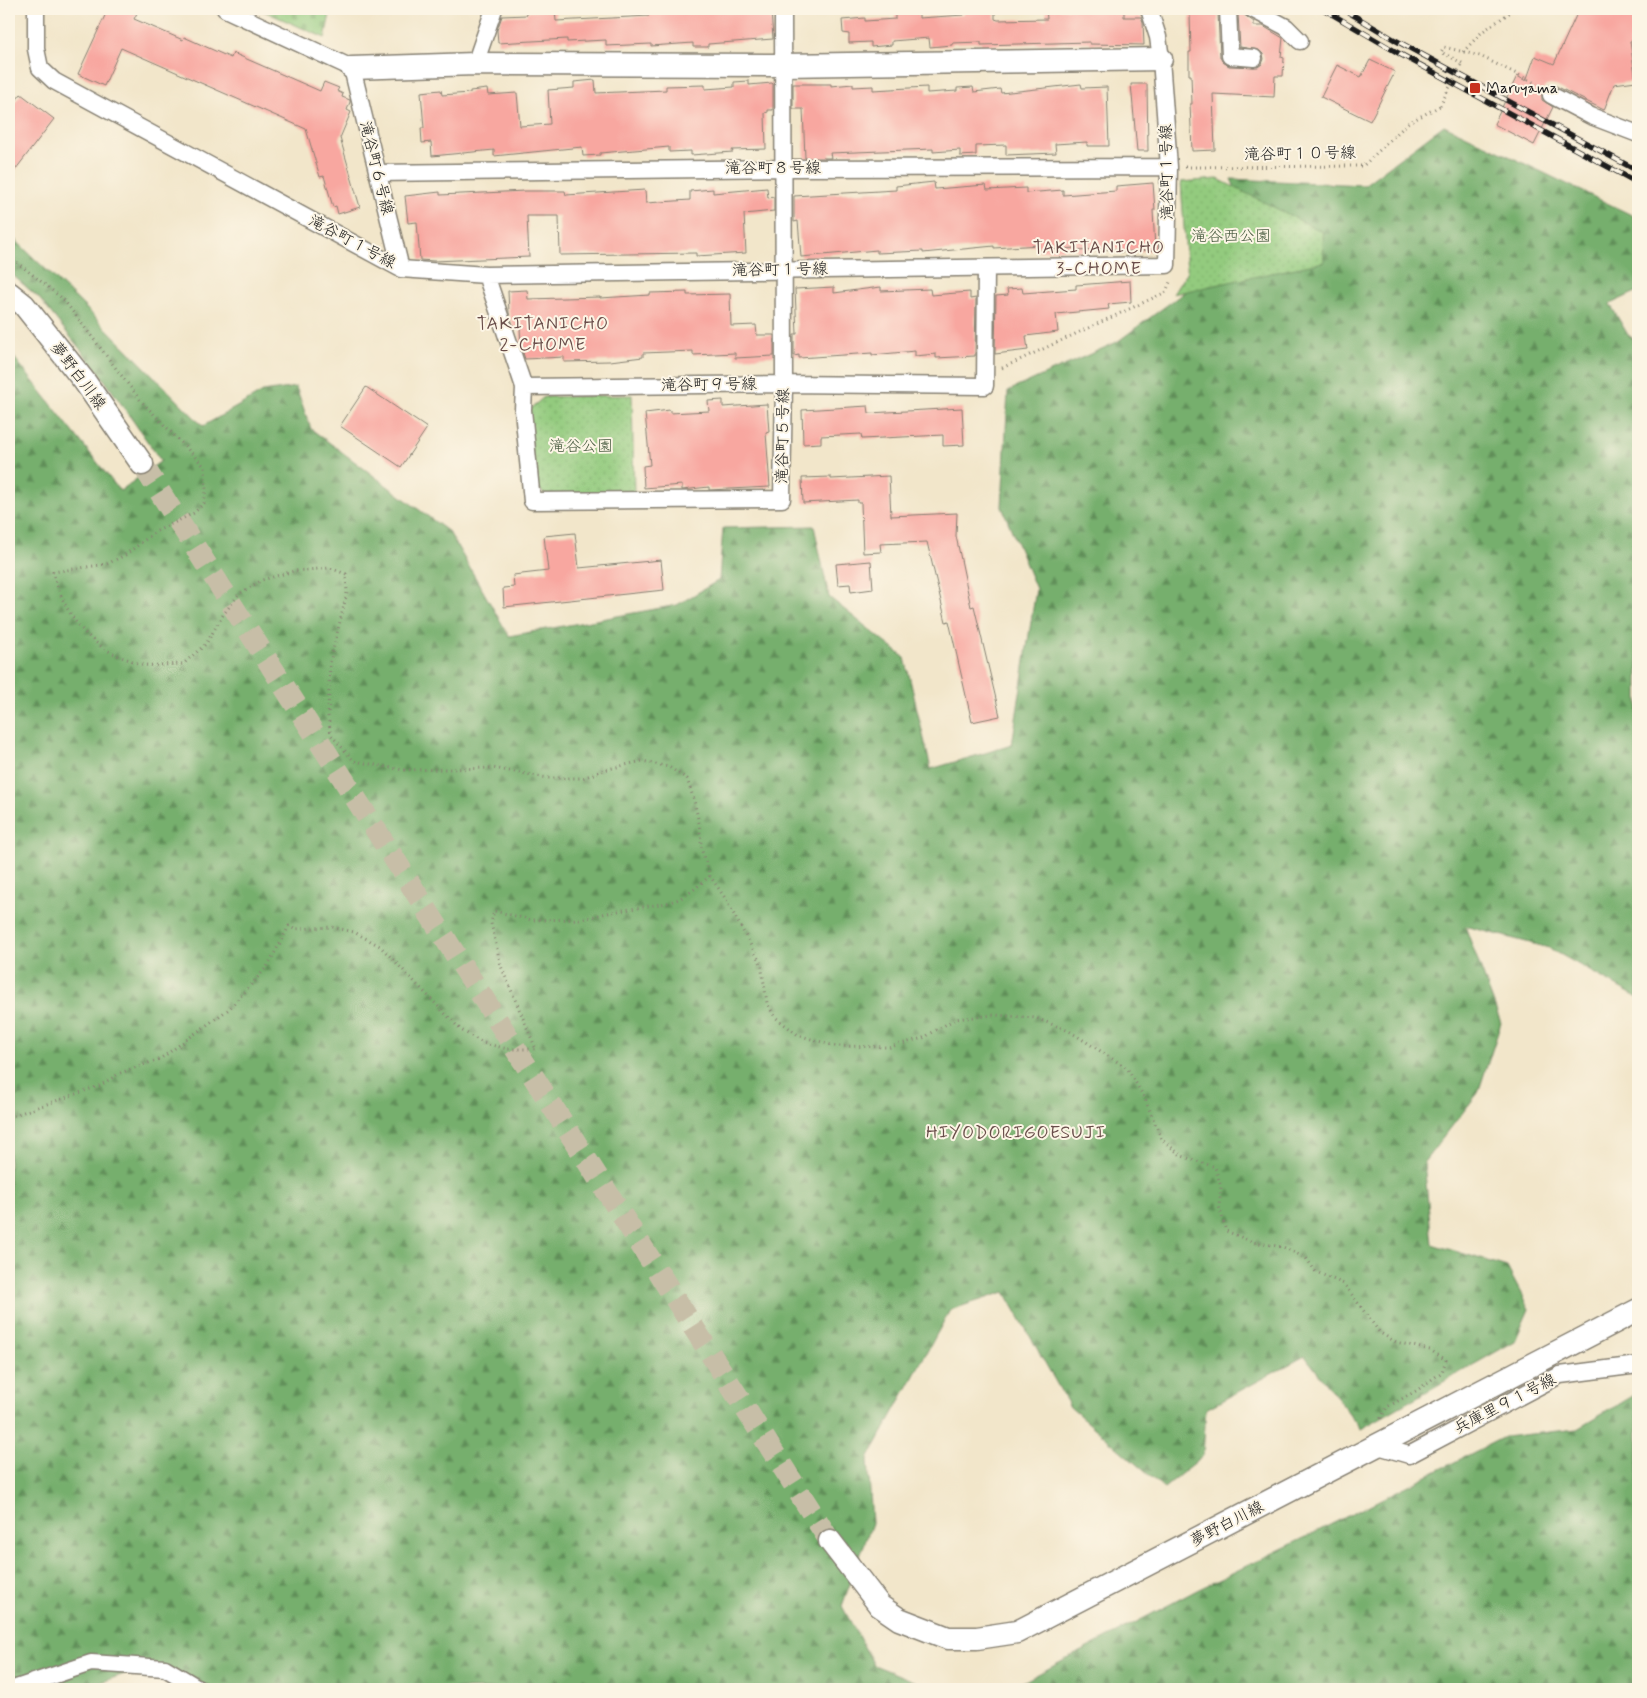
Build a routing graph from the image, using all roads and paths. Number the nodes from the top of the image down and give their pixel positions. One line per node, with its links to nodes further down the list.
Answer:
1 (36, 9): 24 (street, 滝谷町１号線)
2 (225, 9): 15 (street)
3 (494, 9): 13 (street)
4 (783, 9): 14 (street, 滝谷町５号線)
5 (1149, 9): 12 (street)
6 (1228, 9): 11 (street)
7 (1252, 9): 9 (street)
8 (1515, 9): 10 (path)
9 (1300, 40)
10 (1463, 52): 16 (path); 18 (path, 滝谷町１０号線, bridge)
11 (1254, 58)
12 (1161, 59): 14 (street); 18 (street, 滝谷町１号線)
13 (475, 64): 14 (street); 15 (street)
14 (784, 65): 19 (street, 滝谷町５号線)
15 (352, 68): 20 (street, 滝谷町６号線)
16 (1551, 95): 17 (street)
17 (1638, 134)
18 (1169, 167): 19 (street, 滝谷町８号線); 22 (street, 滝谷町１号線)
19 (784, 168): 20 (street, 滝谷町８号線); 25 (street, 滝谷町５号線)
20 (377, 173): 24 (street, 滝谷町６号線)
21 (9, 256): 32 (path)
22 (1167, 265): 23 (street, 滝谷町１号線); 29 (path)
23 (986, 268): 25 (street, 滝谷町１号線); 29 (street)
24 (401, 269): 26 (street, 滝谷町１号線)
25 (784, 270): 26 (street, 滝谷町１号線); 28 (street, 滝谷町５号線)
26 (486, 275): 30 (street)
27 (9, 293): 31 (street, 夢野白川線)
28 (784, 384): 29 (street, 滝谷町９号線); 30 (street, 滝谷町９号線); 30 (street, 滝谷町５号線)
29 (985, 386)
30 (524, 387)
31 (142, 464)
32 (710, 876): 33 (path); 36 (path)
33 (9, 1117)
34 (1638, 1310): 36 (street, 夢野白川線)
35 (1638, 1365): 36 (street, 兵庫里９１号線)
36 (1384, 1443): 37 (street, 夢野白川線)
37 (830, 1542)
38 (13, 1689): 39 (street)
39 (200, 1689)

